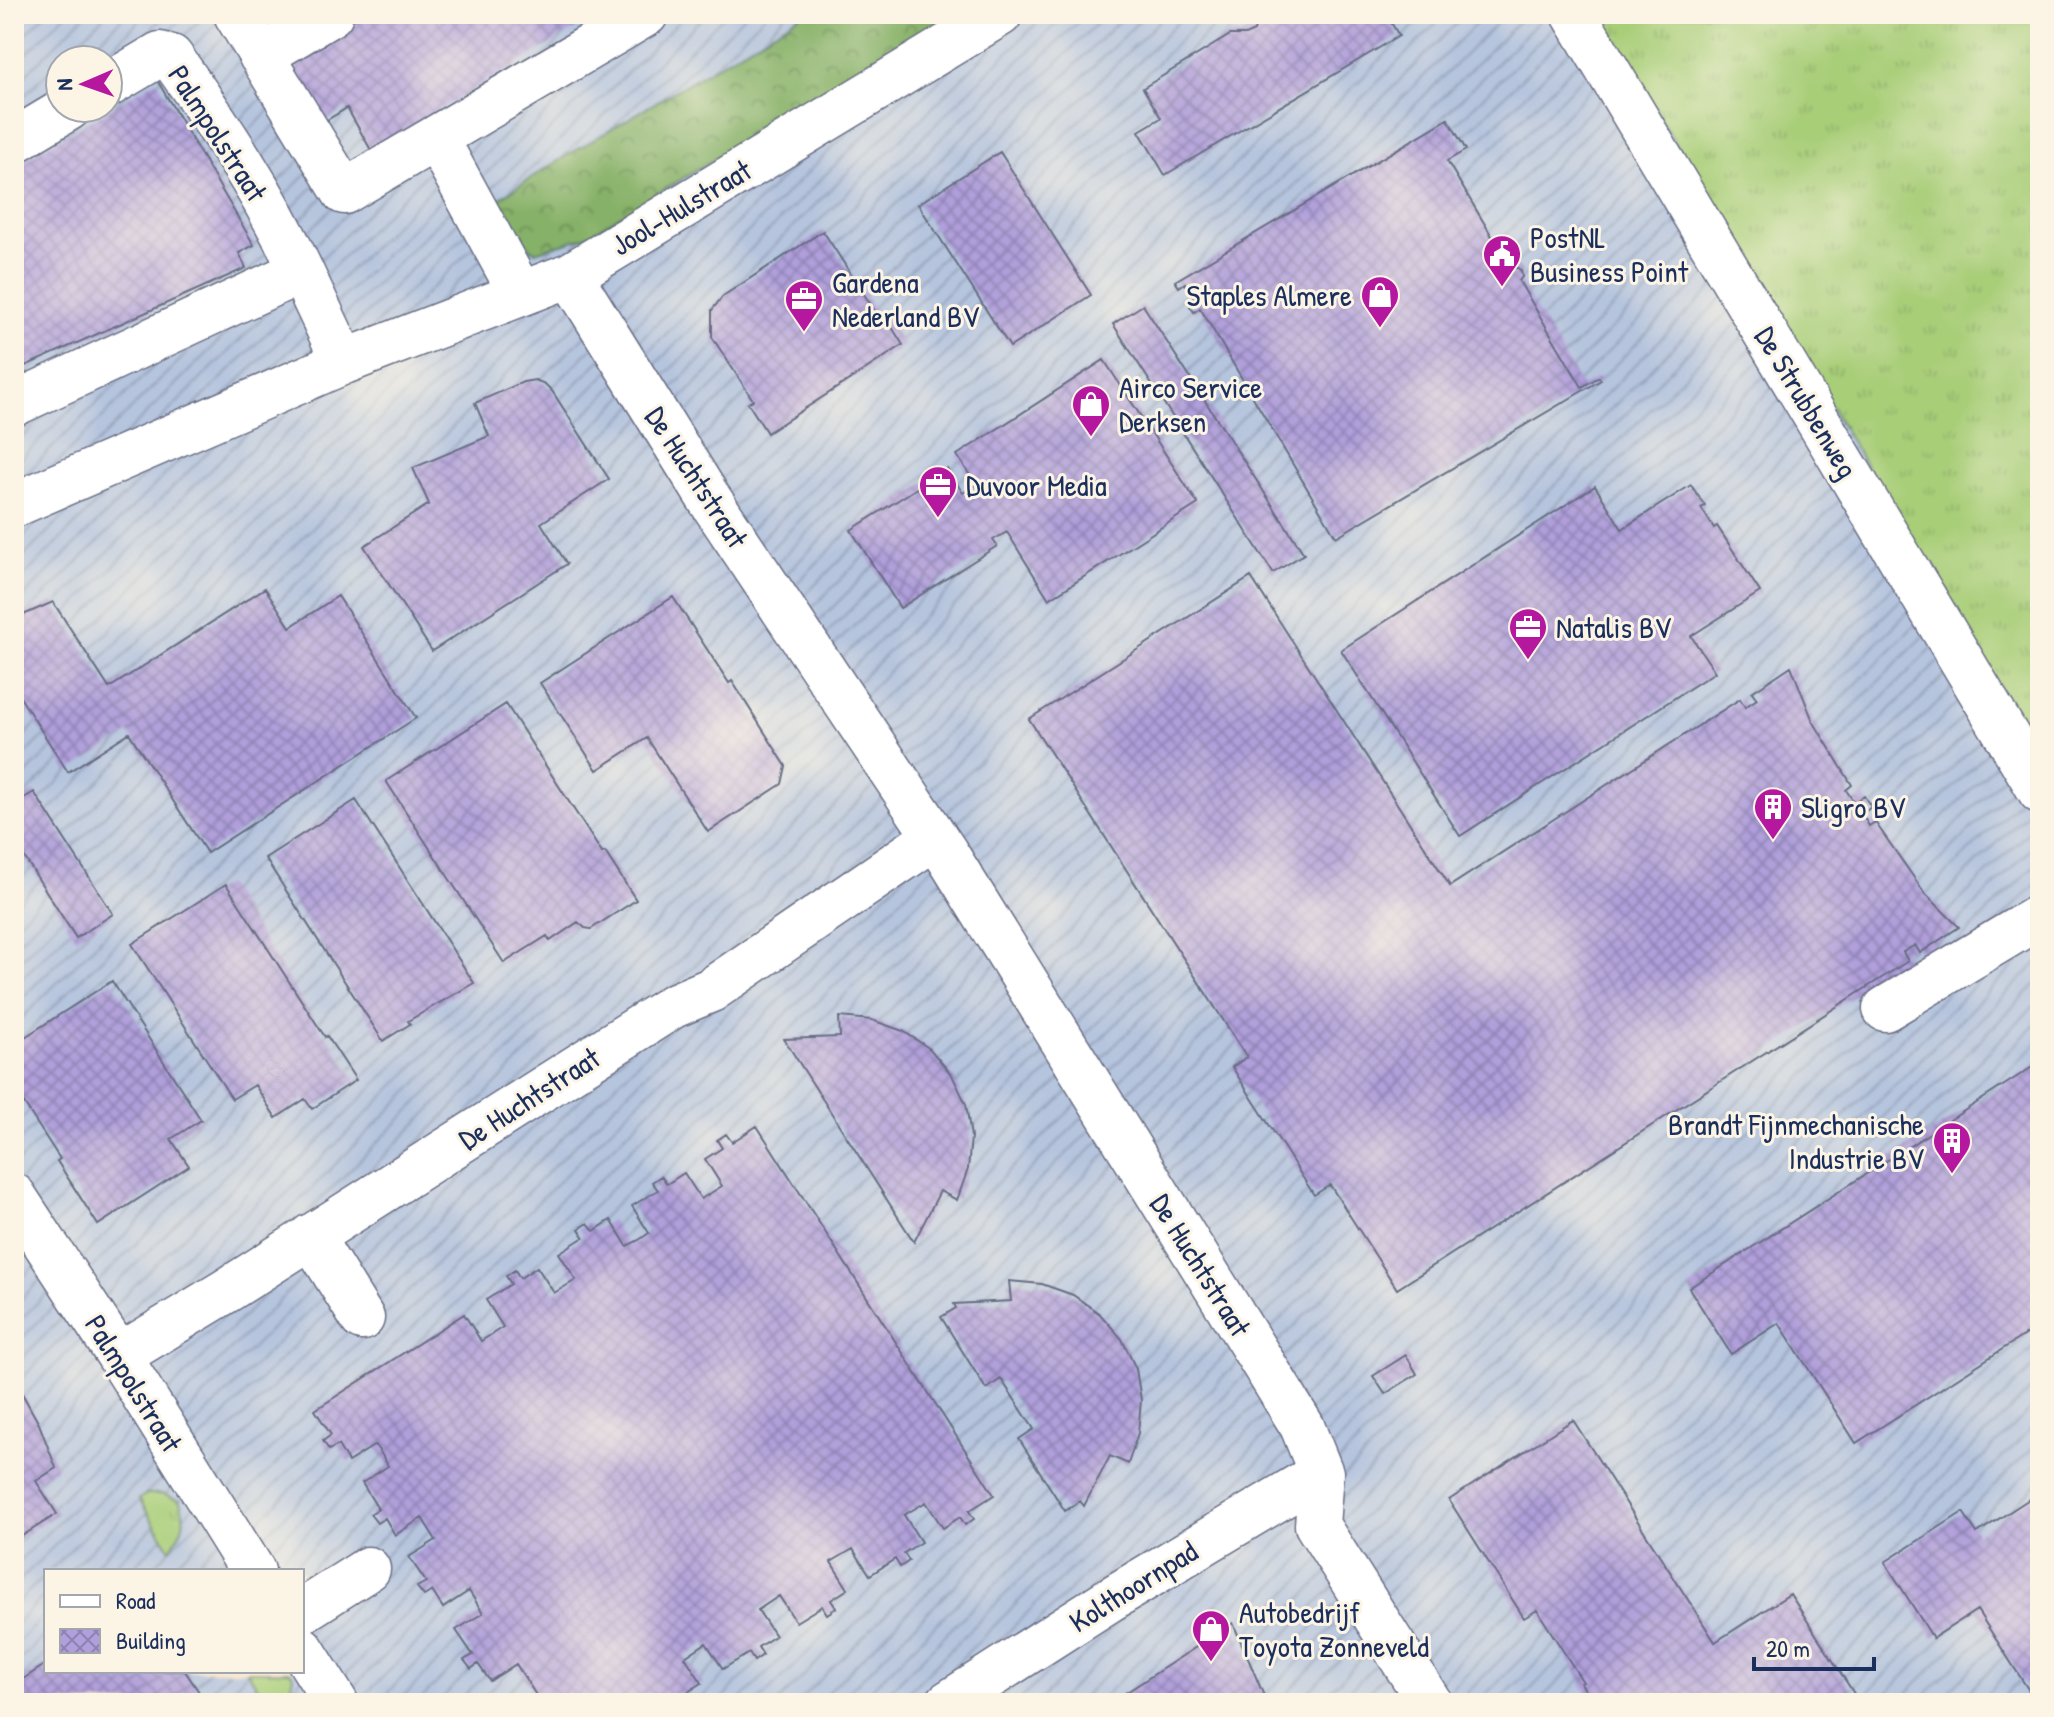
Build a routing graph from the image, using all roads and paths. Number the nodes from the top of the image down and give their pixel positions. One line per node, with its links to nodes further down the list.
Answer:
1 (236, 14): 6 (street)
2 (331, 14): 6 (street)
3 (646, 14): 9 (street)
4 (1000, 14): 12 (street, Jool-Hulstraat)
5 (1574, 14): 17 (street, De Strubbenweg)
6 (261, 56): 9 (street)
7 (124, 75): 11 (street, Palmpolstraat)
8 (44, 123): 10 (street)
9 (436, 138): 13 (street)
10 (14, 141)
11 (301, 271): 14 (street); 15 (street)
12 (570, 275): 13 (street, Jool-Hulstraat); 18 (street, De Huchtstraat)
13 (521, 294): 14 (street, Jool-Hulstraat)
14 (344, 362): 16 (street, Jool-Hulstraat)
15 (14, 404)
16 (14, 505)
17 (2040, 791)
18 (935, 837): 22 (street, De Huchtstraat); 25 (street, De Huchtstraat)
19 (2040, 916): 20 (street)
20 (1885, 1009)
21 (14, 1196): 24 (street, Palmpolstraat)
22 (311, 1236): 23 (street); 24 (street, De Huchtstraat)
23 (362, 1318)
24 (119, 1356): 26 (street, Palmpolstraat)
25 (1321, 1473): 31 (street, Kolthoornpad); 32 (street, De Huchtstraat)
26 (252, 1569)
27 (368, 1569): 28 (street)
28 (304, 1610)
29 (304, 1652): 30 (street)
30 (336, 1703)
31 (948, 1703)
32 (1430, 1703)

